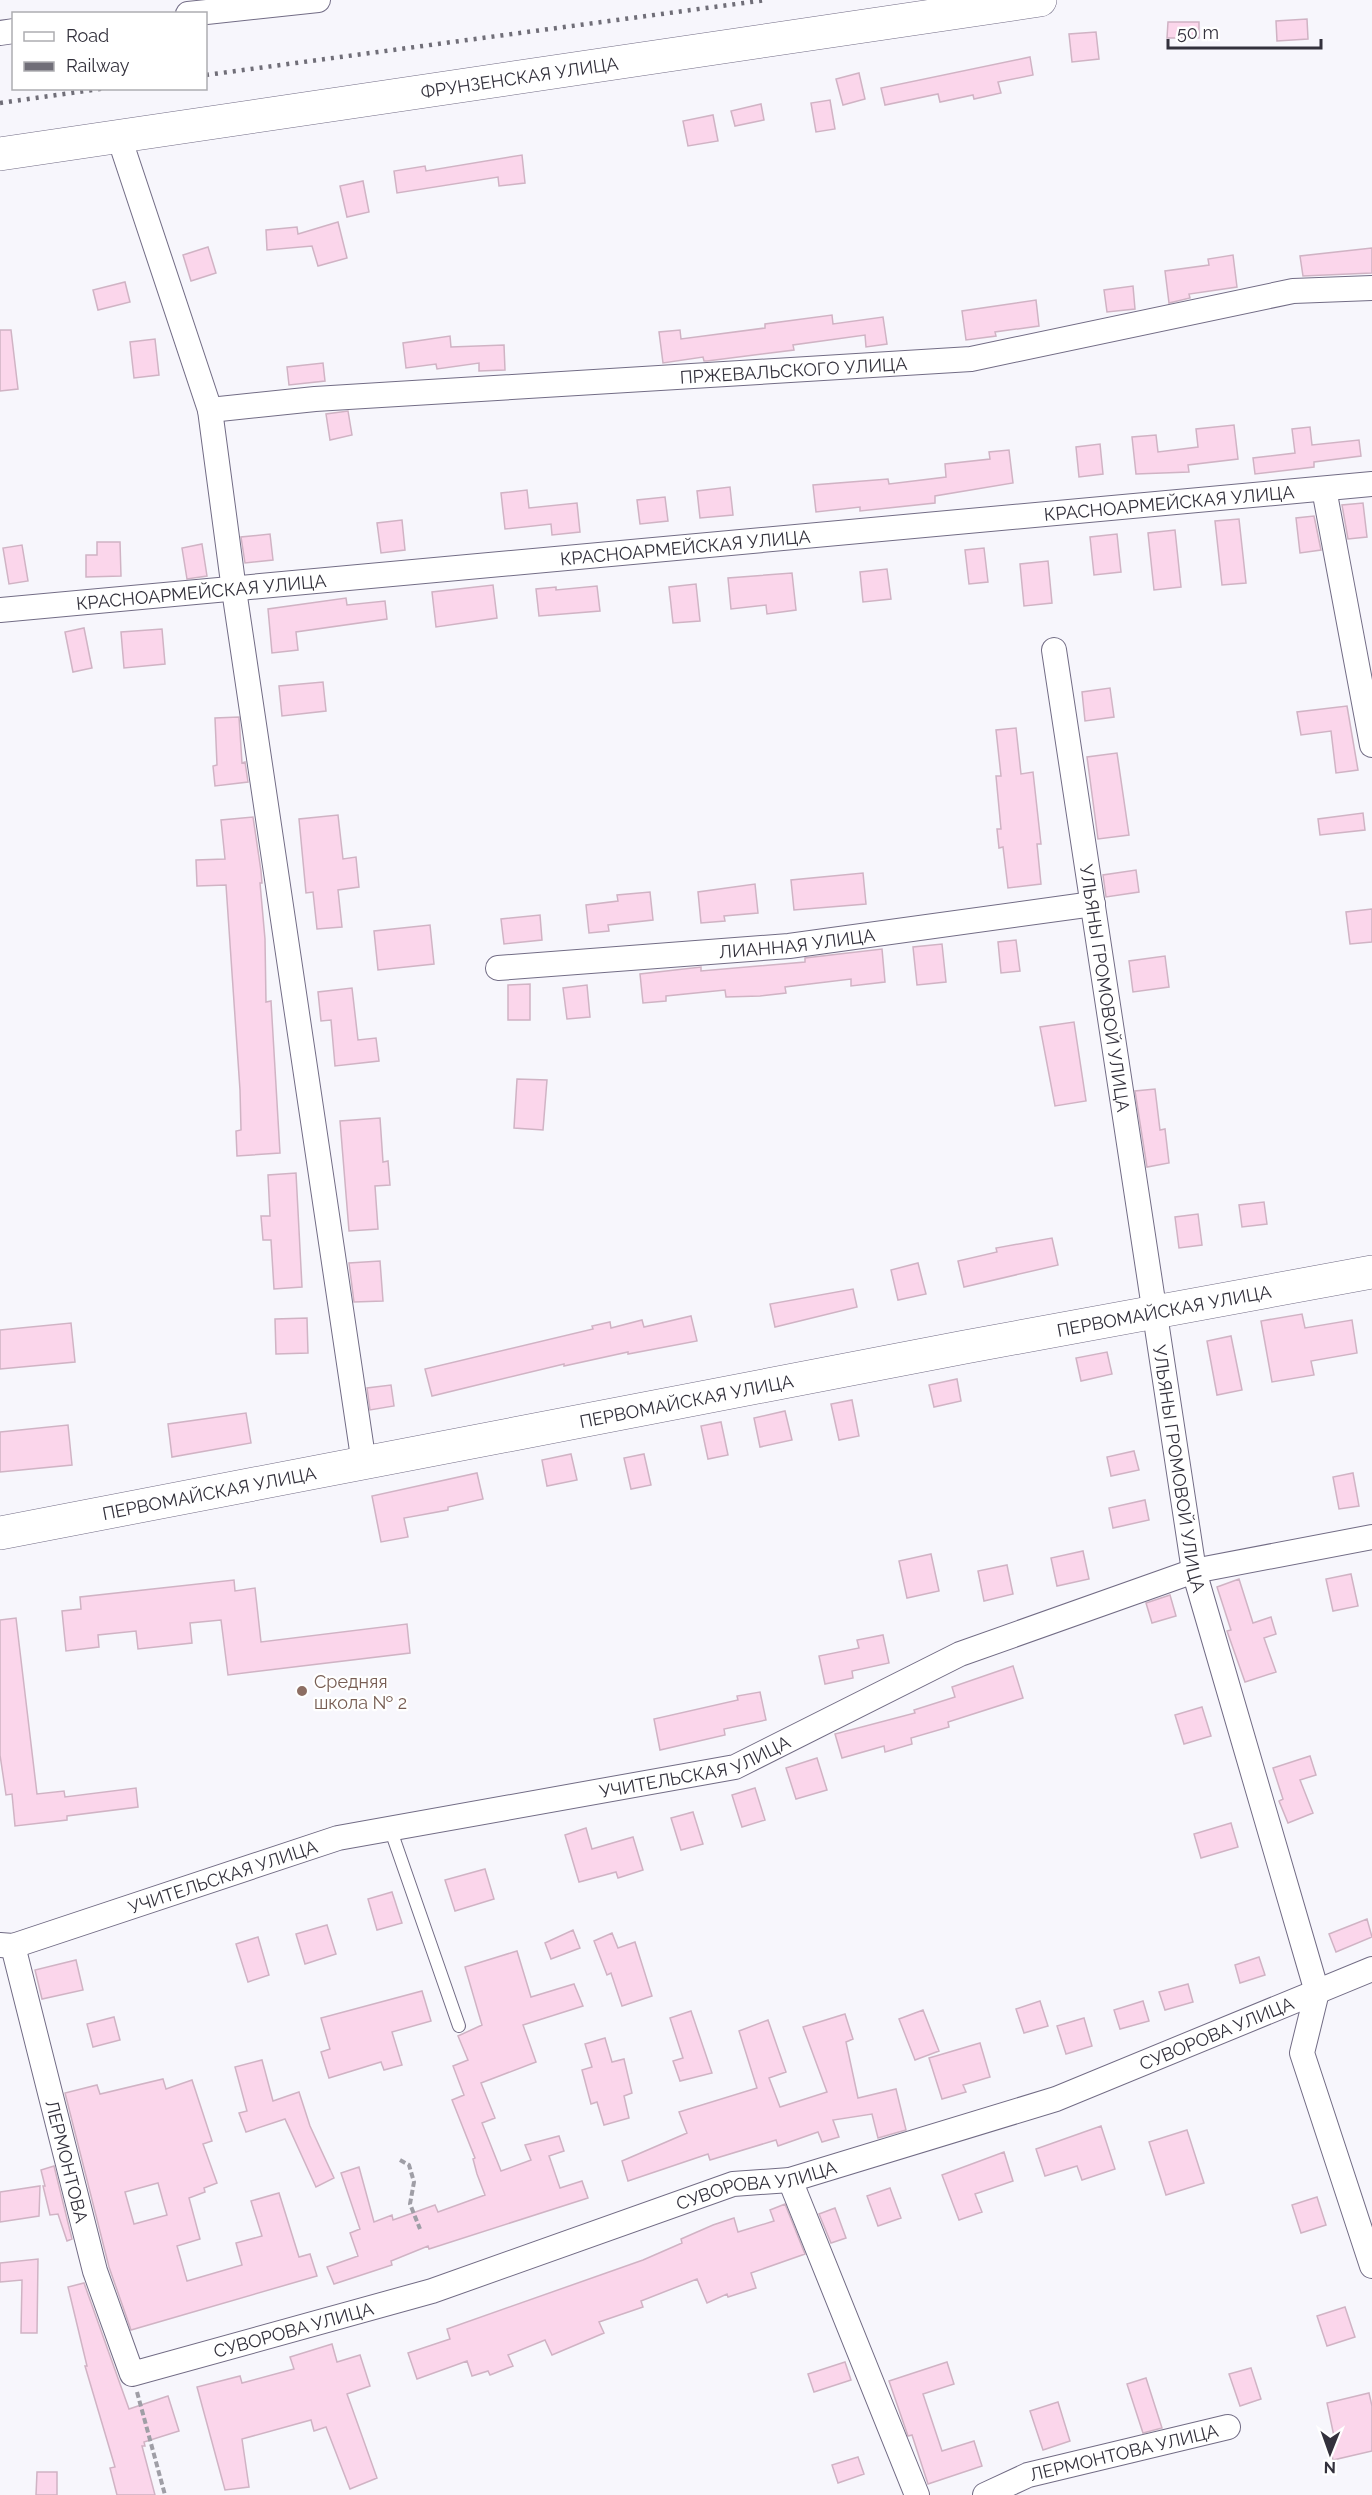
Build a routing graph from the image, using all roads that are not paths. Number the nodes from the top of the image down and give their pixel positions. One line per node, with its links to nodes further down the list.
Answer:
1 (318, 0): 3 (street)
2 (1040, 0): 4 (street, ФРУНЗЕНСКАЯ УЛИЦА)
3 (207, 12)
4 (119, 137): 5 (street, ФРУНЗЕНСКАЯ УЛИЦА); 7 (street)
5 (0, 154)
6 (1372, 288): 7 (street, ПРЖЕВАЛЬСКОГО УЛИЦА)
7 (210, 410): 10 (street)
8 (1372, 484): 9 (street, КРАСНОАРМЕЙСКАЯ УЛИЦА)
9 (1324, 489): 10 (street, КРАСНОАРМЕЙСКАЯ УЛИЦА); 13 (street)
10 (234, 590): 11 (street, КРАСНОАРМЕЙСКАЯ УЛИЦА); 18 (street)
11 (0, 610)
12 (1054, 650): 14 (street, УЛЬЯНЫ ГРОМОВОЙ УЛИЦА)
13 (1372, 745)
14 (1093, 904): 15 (street, ЛИАННАЯ УЛИЦА); 17 (street, УЛЬЯНЫ ГРОМОВОЙ УЛИЦА)
15 (498, 968)
16 (1372, 1272): 17 (street, ПЕРВОМАЙСКАЯ УЛИЦА)
17 (1154, 1313): 18 (street, ПЕРВОМАЙСКАЯ УЛИЦА); 21 (street, УЛЬЯНЫ ГРОМОВОЙ УЛИЦА)
18 (364, 1464): 19 (street, ПЕРВОМАЙСКАЯ УЛИЦА)
19 (0, 1533)
20 (1372, 1537): 21 (street, УЧИТЕЛЬСКАЯ УЛИЦА)
21 (1194, 1571): 22 (street, УЧИТЕЛЬСКАЯ УЛИЦА); 25 (street, УЛЬЯНЫ ГРОМОВОЙ УЛИЦА)
22 (390, 1828): 23 (street, УЧИТЕЛЬСКАЯ УЛИЦА); 26 (lane)
23 (7, 1945): 29 (street, ЛЕРМОНТОВА)
24 (1372, 1969): 25 (street, СУВОРОВА УЛИЦА)
25 (1317, 1992): 27 (street, СУВОРОВА УЛИЦА); 28 (street)
26 (459, 2026)
27 (790, 2180): 29 (street, СУВОРОВА УЛИЦА); 31 (street)
28 (1372, 2266)
29 (132, 2374)
30 (1228, 2427): 32 (street, ЛЕРМОНТОВА УЛИЦА)
31 (917, 2495)
32 (986, 2495)

